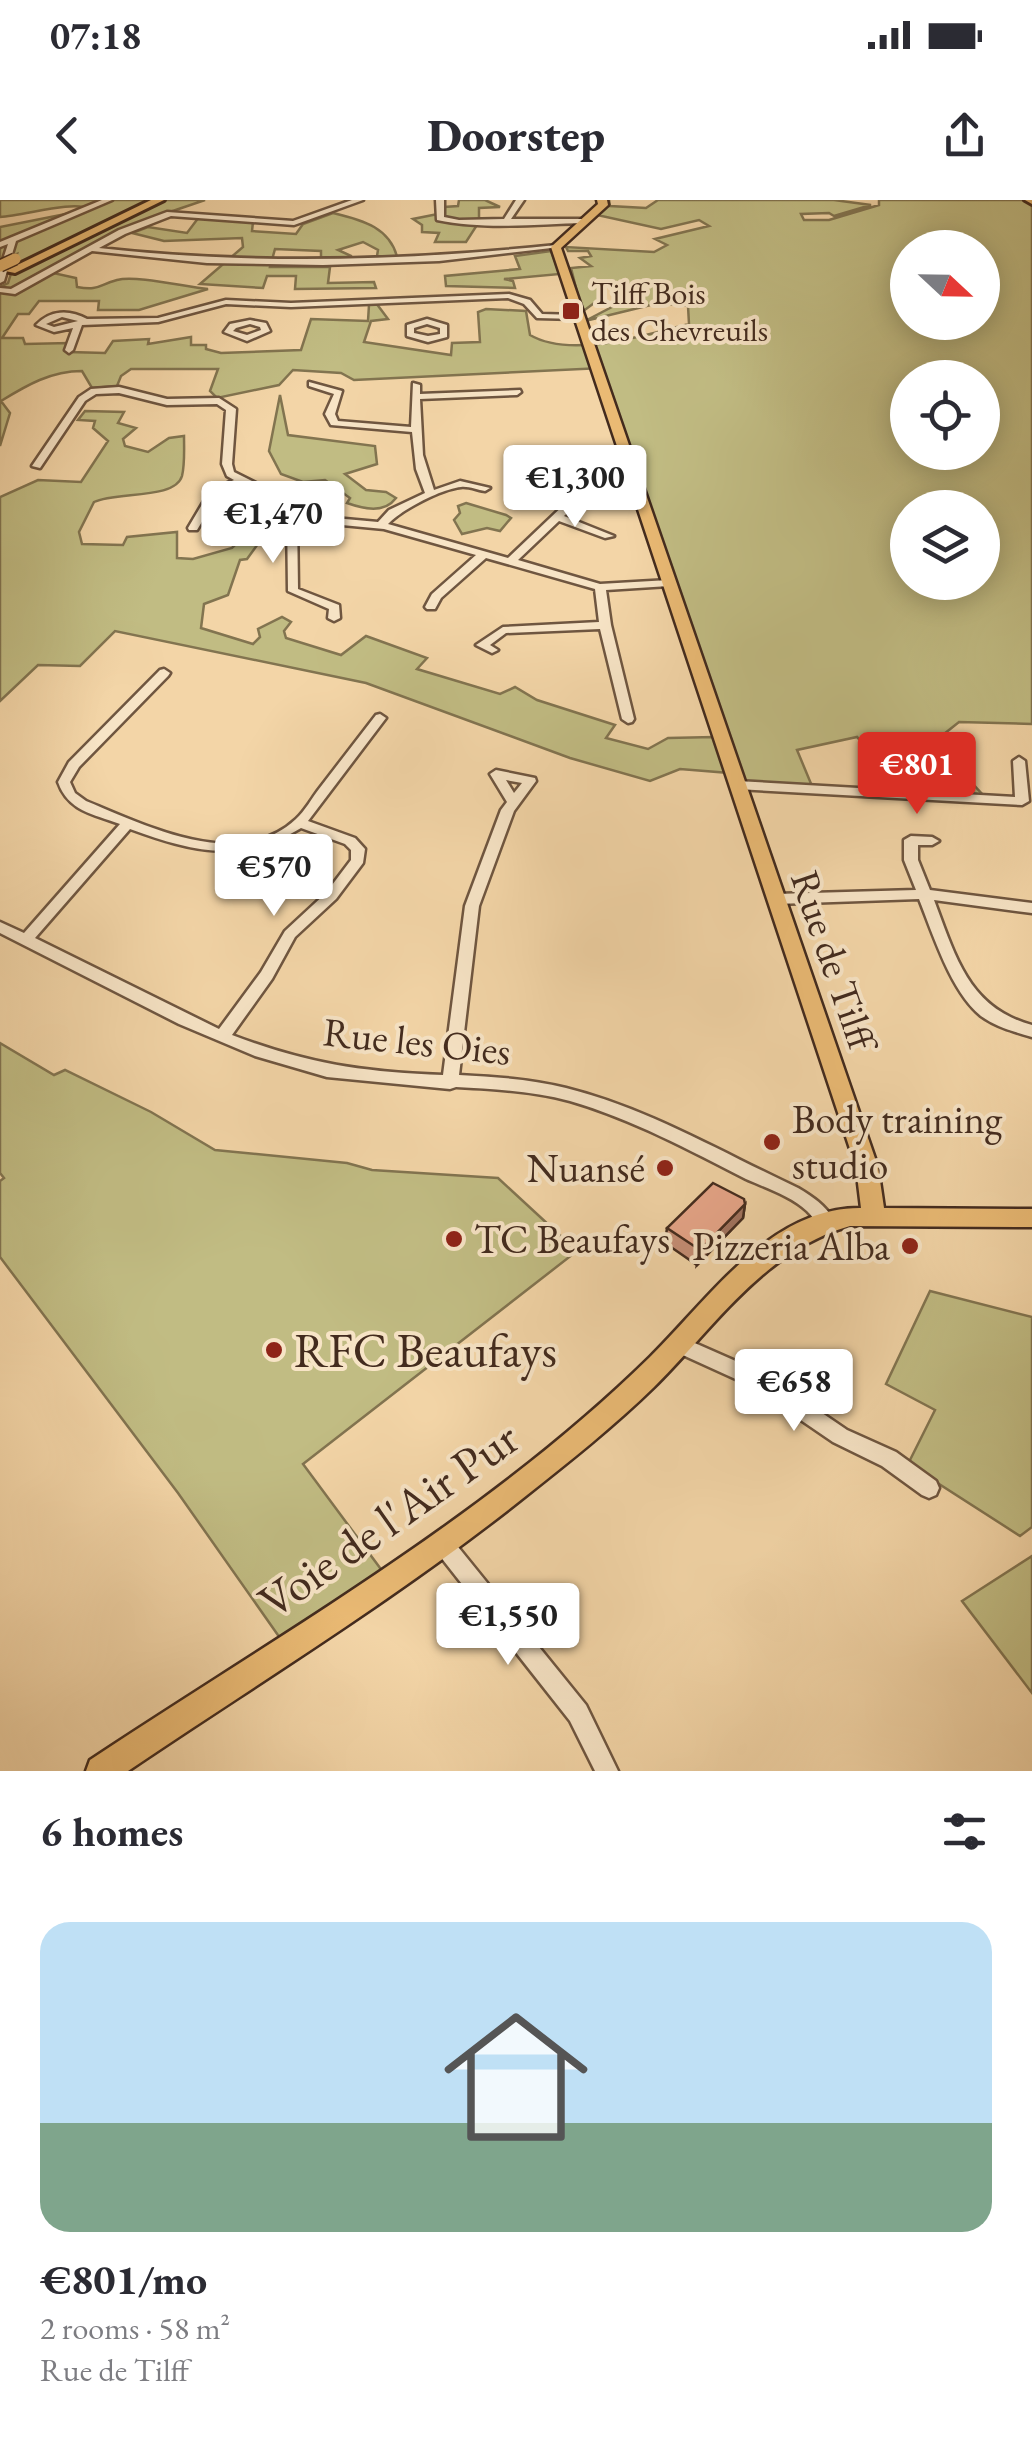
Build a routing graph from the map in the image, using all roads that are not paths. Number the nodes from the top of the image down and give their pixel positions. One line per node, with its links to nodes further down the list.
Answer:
1 (141, 200): 15 (highway)
2 (159, 200): 15 (highway)
3 (174, 200): 15 (highway)
4 (359, 200): 14 (street)
5 (440, 200): 10 (street)
6 (520, 200): 10 (street)
7 (602, 200): 9 (main road)
8 (101, 201): 11 (street)
9 (584, 221): 10 (street); 13 (main road)
10 (505, 223)
11 (13, 240): 12 (street); 15 (street)
12 (0, 245)
13 (556, 247): 14 (street); 19 (main road, Rue de Tilff)
14 (90, 249): 16 (street)
15 (9, 270)
16 (0, 290)
17 (427, 299): 18 (street); 19 (street); 20 (street)
18 (257, 304): 21 (street); 22 (street)
19 (577, 316): 40 (main road, Rue de Tilff)
20 (427, 321)
21 (250, 322)
22 (69, 350)
23 (312, 384): 25 (street)
24 (517, 392): 25 (street)
25 (417, 430): 30 (street)
26 (37, 466): 27 (street)
27 (240, 481): 31 (street); 35 (street)
28 (566, 484): 32 (street)
29 (485, 488): 30 (street)
30 (430, 494): 34 (street)
31 (298, 510): 33 (street); 36 (street)
32 (558, 518): 37 (street); 39 (street)
33 (321, 520): 34 (street); 36 (street)
34 (382, 525): 38 (street)
35 (192, 528)
36 (294, 533): 42 (street)
37 (609, 536)
38 (484, 554): 39 (street); 44 (street)
39 (511, 561): 41 (street)
40 (669, 584): 41 (street); 52 (main road, Rue de Tilff)
41 (600, 586): 46 (street)
42 (293, 591): 43 (street); 45 (street)
43 (281, 600)
44 (431, 607)
45 (334, 618)
46 (605, 625): 47 (street); 50 (street)
47 (492, 650)
48 (164, 673): 54 (street)
49 (380, 718): 55 (street)
50 (628, 718)
51 (1019, 761): 52 (street)
52 (734, 776): 58 (main road, Rue de Tilff)
53 (514, 802): 64 (street)
54 (128, 822): 55 (street); 61 (street)
55 (300, 823): 63 (street)
56 (932, 841): 57 (street)
57 (926, 894): 58 (street); 59 (street); 62 (street)
58 (776, 900): 65 (main road, Rue de Tilff)
59 (1032, 908)
60 (0, 927): 61 (street, Rue les Oies)
61 (26, 940): 63 (street, Rue les Oies)
62 (1032, 1031)
63 (223, 1036): 64 (street, Rue les Oies)
64 (450, 1083): 67 (street, Rue les Oies)
65 (874, 1216): 66 (main road, Voie de l'Air Pur); 67 (main road, Voie de l'Air Pur)
66 (1032, 1218)
67 (826, 1220): 68 (main road, Voie de l'Air Pur)
68 (681, 1345): 69 (street); 70 (main road, Voie de l'Air Pur)
69 (929, 1488)
70 (443, 1544): 71 (main road, Voie de l'Air Pur); 72 (street)
71 (101, 1771)
72 (607, 1771)

